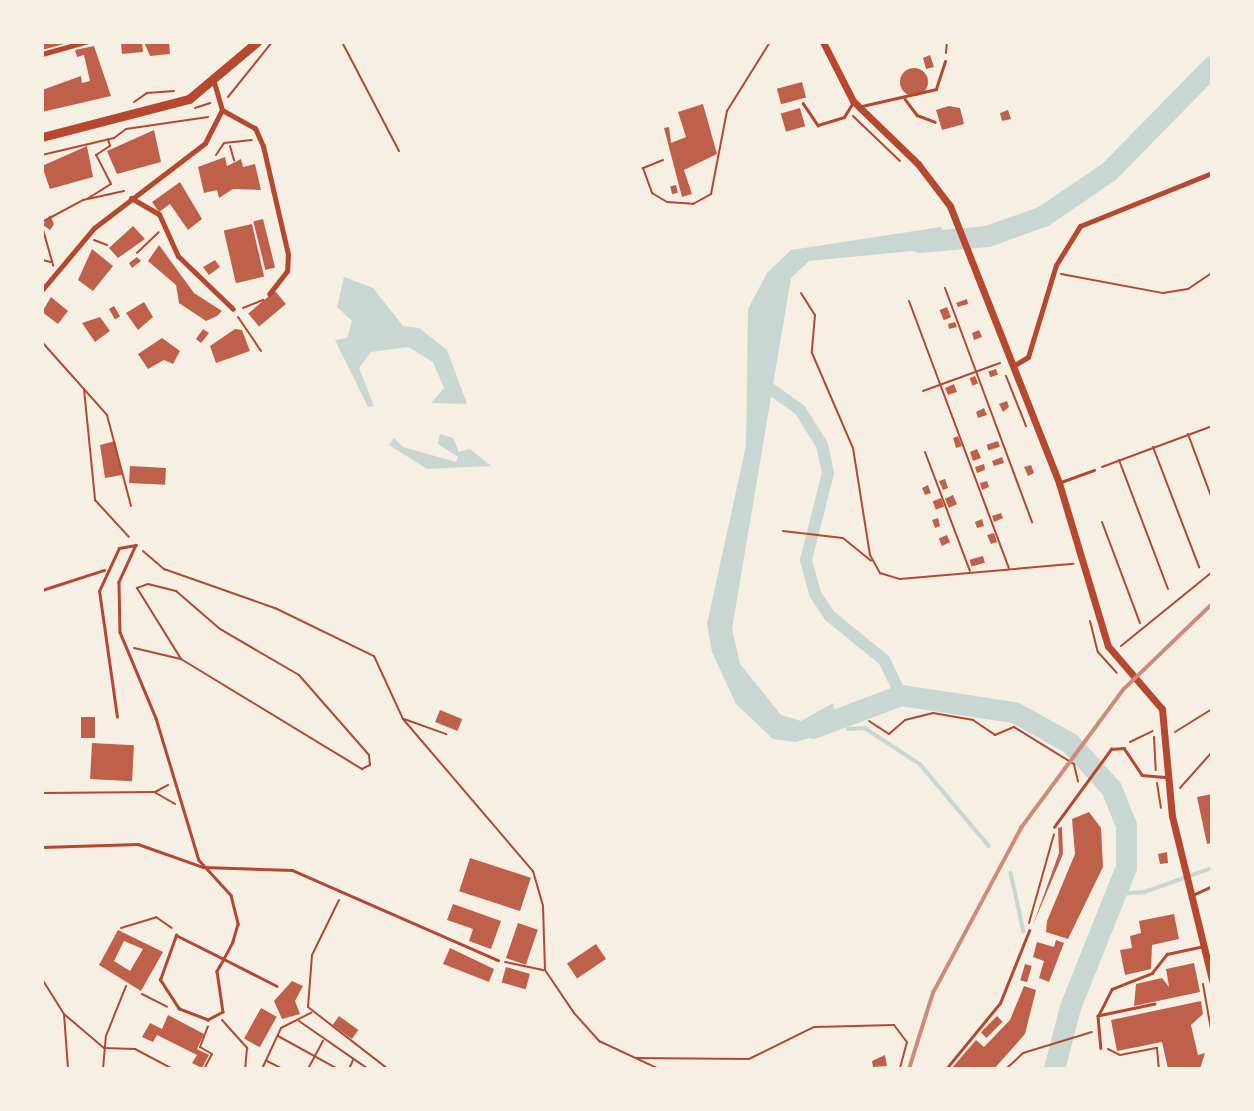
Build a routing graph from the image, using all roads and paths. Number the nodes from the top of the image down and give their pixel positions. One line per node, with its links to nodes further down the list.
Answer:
1 (85, 42): 8 (street)
2 (257, 42): 10 (main road)
3 (272, 42): 13 (path)
4 (342, 42): 27 (path)
5 (770, 42): 31 (path)
6 (823, 42): 16 (street)
7 (947, 42): 9 (path)
8 (42, 54)
9 (945, 61): 12 (lane)
10 (215, 82): 13 (street); 23 (main road)
11 (184, 88): 17 (path)
12 (905, 99): 16 (lane); 21 (lane)
13 (220, 101): 15 (path); 19 (street)
14 (803, 103): 16 (lane)
15 (210, 104): 18 (path); 20 (path)
16 (856, 104): 59 (street)
17 (121, 106)
18 (192, 109)
19 (222, 110): 24 (street); 34 (street)
20 (182, 120): 22 (path); 25 (path)
21 (935, 122)
22 (183, 125)
23 (42, 137)
24 (259, 138): 26 (path); 53 (street)
25 (108, 139): 28 (path); 36 (path)
26 (230, 145): 29 (path); 30 (path)
27 (399, 151)
28 (42, 155)
29 (216, 155)
30 (234, 160)
31 (663, 160)
32 (1212, 170): 48 (street)
33 (42, 193): 37 (path)
34 (139, 193): 35 (street); 36 (path)
35 (131, 198): 40 (street); 47 (street)
36 (86, 199): 41 (path)
37 (42, 201)
38 (42, 205): 39 (path)
39 (42, 209)
40 (167, 225): 44 (path); 55 (street)
41 (42, 226): 46 (path)
42 (93, 240): 43 (path)
43 (107, 245)
44 (136, 253)
45 (42, 260): 46 (path)
46 (51, 262): 47 (path)
47 (59, 270): 51 (street)
48 (1054, 272): 49 (path); 59 (street)
49 (1212, 273)
50 (945, 288): 60 (path)
51 (42, 290)
52 (801, 293): 77 (path)
53 (269, 294): 55 (path)
54 (909, 301): 61 (path)
55 (233, 309): 57 (path)
56 (42, 342): 62 (path)
57 (261, 351)
58 (1001, 362): 60 (path)
59 (1013, 366): 70 (street)
60 (976, 372): 61 (path); 73 (path)
61 (941, 384): 63 (path); 80 (path)
62 (84, 389): 72 (path); 76 (path)
63 (923, 391)
64 (1212, 426): 65 (path)
65 (1188, 434): 66 (path); 71 (path)
66 (1153, 447): 68 (path); 79 (path)
67 (925, 452): 82 (path)
68 (1119, 460): 69 (path); 84 (path)
69 (1094, 470): 70 (lane)
70 (1059, 483): 78 (street)
71 (1212, 499)
72 (131, 506)
73 (1032, 522)
74 (1102, 522): 86 (path)
75 (785, 531): 77 (path)
76 (136, 545): 81 (lane); 88 (lane); 92 (path)
77 (872, 561): 82 (path)
78 (1086, 563): 80 (path); 99 (street)
79 (1199, 567)
80 (1009, 569): 82 (path)
81 (104, 570): 85 (lane); 91 (lane)
82 (971, 572)
83 (1212, 572): 87 (path)
84 (1168, 589)
85 (42, 590)
86 (1140, 623)
87 (1124, 645)
88 (126, 649): 89 (path); 100 (lane)
89 (181, 660): 89 (path)
90 (1212, 709): 95 (path)
91 (117, 717)
92 (402, 719): 96 (path); 118 (path)
93 (869, 721): 101 (path)
94 (1154, 731): 97 (path)
95 (1175, 733)
96 (446, 734)
97 (1120, 747): 99 (lane); 101 (lane)
98 (1212, 752): 104 (path)
99 (1167, 777): 104 (street)
100 (174, 780): 102 (path); 105 (lane)
101 (1079, 787): 106 (lane)
102 (155, 792): 103 (path); 105 (path)
103 (42, 793)
104 (1169, 800): 111 (street)
105 (181, 808): 108 (lane)
106 (1054, 827): 113 (path)
107 (42, 847): 108 (lane)
108 (203, 867): 110 (lane); 116 (lane)
109 (1212, 886): 111 (lane)
110 (343, 893): 117 (lane); 126 (path)
111 (1189, 896): 115 (street)
112 (121, 928): 114 (path)
113 (1029, 931): 156 (lane)
114 (176, 935): 116 (lane); 125 (lane)
115 (1207, 949): 120 (street); 129 (lane)
116 (224, 959): 122 (lane); 128 (lane)
117 (498, 960): 118 (path)
118 (545, 970): 138 (path)
119 (42, 979): 127 (path)
120 (1212, 980)
121 (126, 986): 135 (path)
122 (277, 986)
123 (142, 994): 125 (path)
124 (1155, 1004): 129 (lane)
125 (178, 1009): 130 (lane)
126 (312, 1013): 131 (path); 153 (path)
127 (64, 1014): 135 (path); 142 (path)
128 (215, 1016): 130 (lane); 146 (path)
129 (1098, 1016): 136 (lane); 157 (path)
130 (208, 1020): 145 (path)
131 (299, 1021): 132 (path); 134 (path)
132 (278, 1036): 137 (path); 141 (path)
133 (1107, 1037): 158 (path)
134 (323, 1040): 137 (path); 140 (path)
135 (104, 1048): 143 (path); 144 (path)
136 (1101, 1048)
137 (314, 1056): 149 (path); 150 (path)
138 (635, 1058): 154 (path); 155 (path)
139 (1212, 1059): 159 (path)
140 (354, 1060): 151 (path); 152 (path)
141 (266, 1061): 147 (path); 148 (path)
142 (68, 1069)
143 (103, 1069)
144 (173, 1069)
145 (204, 1069)
146 (245, 1069)
147 (262, 1069)
148 (283, 1069)
149 (307, 1069)
150 (338, 1069)
151 (349, 1069)
152 (368, 1069)
153 (388, 1069)
154 (659, 1069)
155 (900, 1069)
156 (946, 1069)
157 (1006, 1069)
158 (1159, 1069)
159 (1211, 1069)

